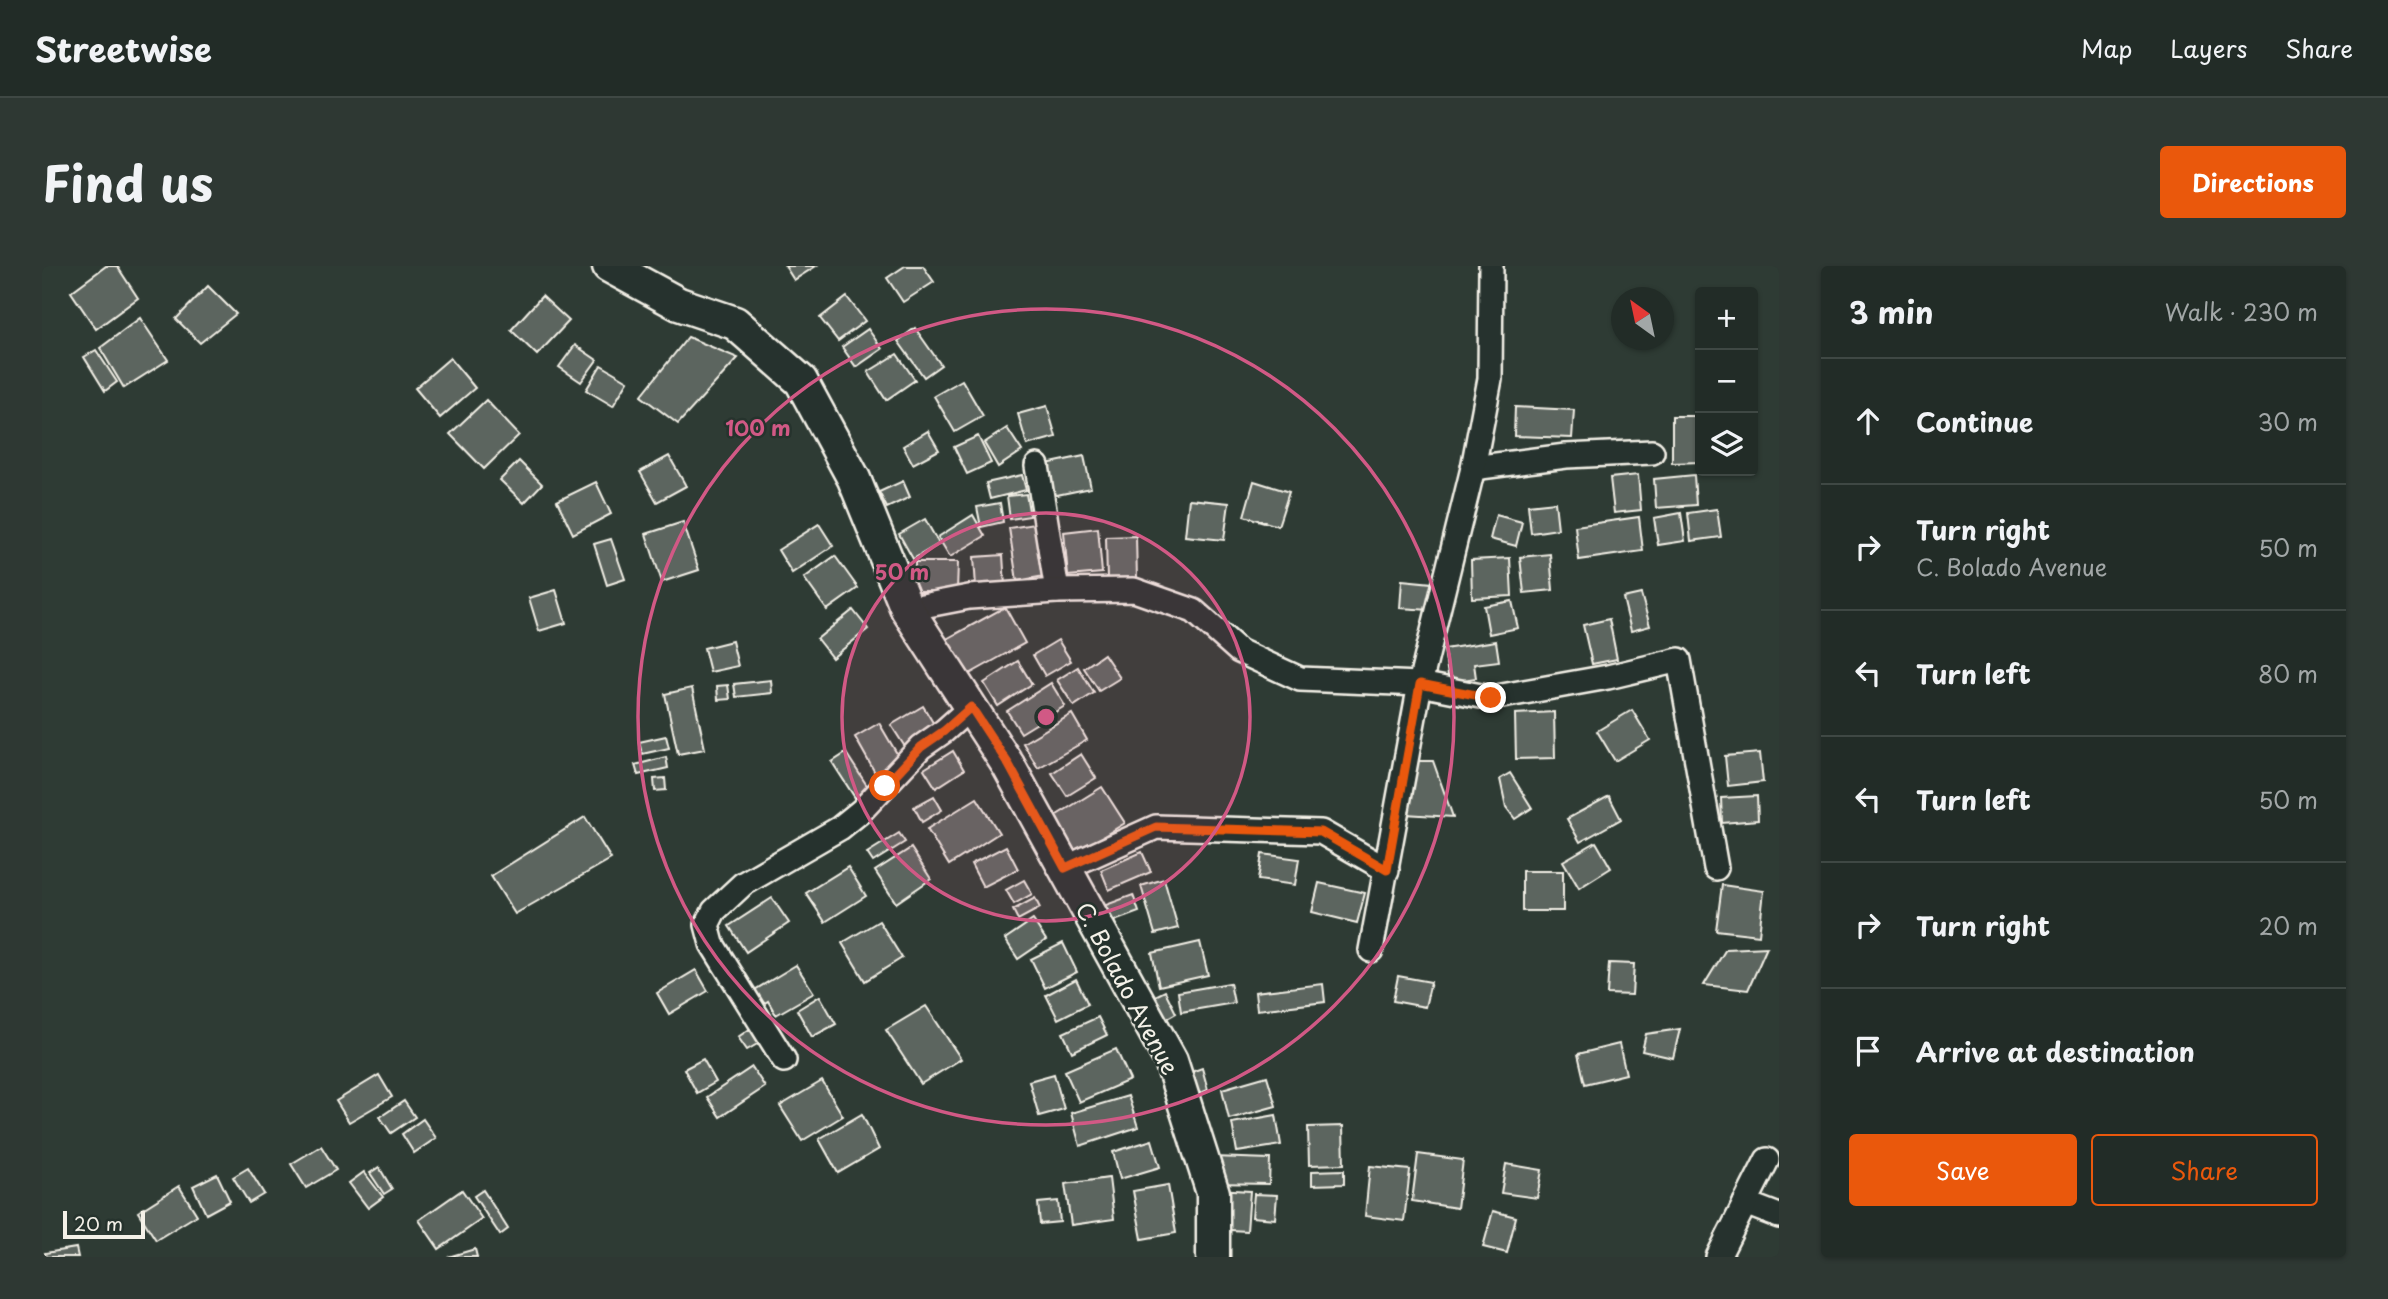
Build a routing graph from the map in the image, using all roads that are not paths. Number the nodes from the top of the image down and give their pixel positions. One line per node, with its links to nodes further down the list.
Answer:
1 (609, 266): 7 (street, C. Bolado Avenue)
2 (1491, 266): 5 (street)
3 (1652, 452): 5 (street)
4 (1037, 466): 6 (street)
5 (1473, 468): 8 (street)
6 (1056, 591): 7 (street); 8 (street)
7 (908, 609): 9 (street, C. Bolado Avenue)
8 (1420, 684): 11 (street); 12 (street)
9 (971, 707): 10 (street, C. Bolado Avenue); 14 (street)
10 (1065, 868): 12 (street); 18 (street, C. Bolado Avenue)
11 (1716, 868)
12 (1387, 870): 13 (street)
13 (1371, 950)
14 (784, 1060)
15 (1767, 1160): 16 (street)
16 (1745, 1203): 17 (street); 19 (street)
17 (1779, 1216)
18 (1213, 1257)
19 (1718, 1257)

